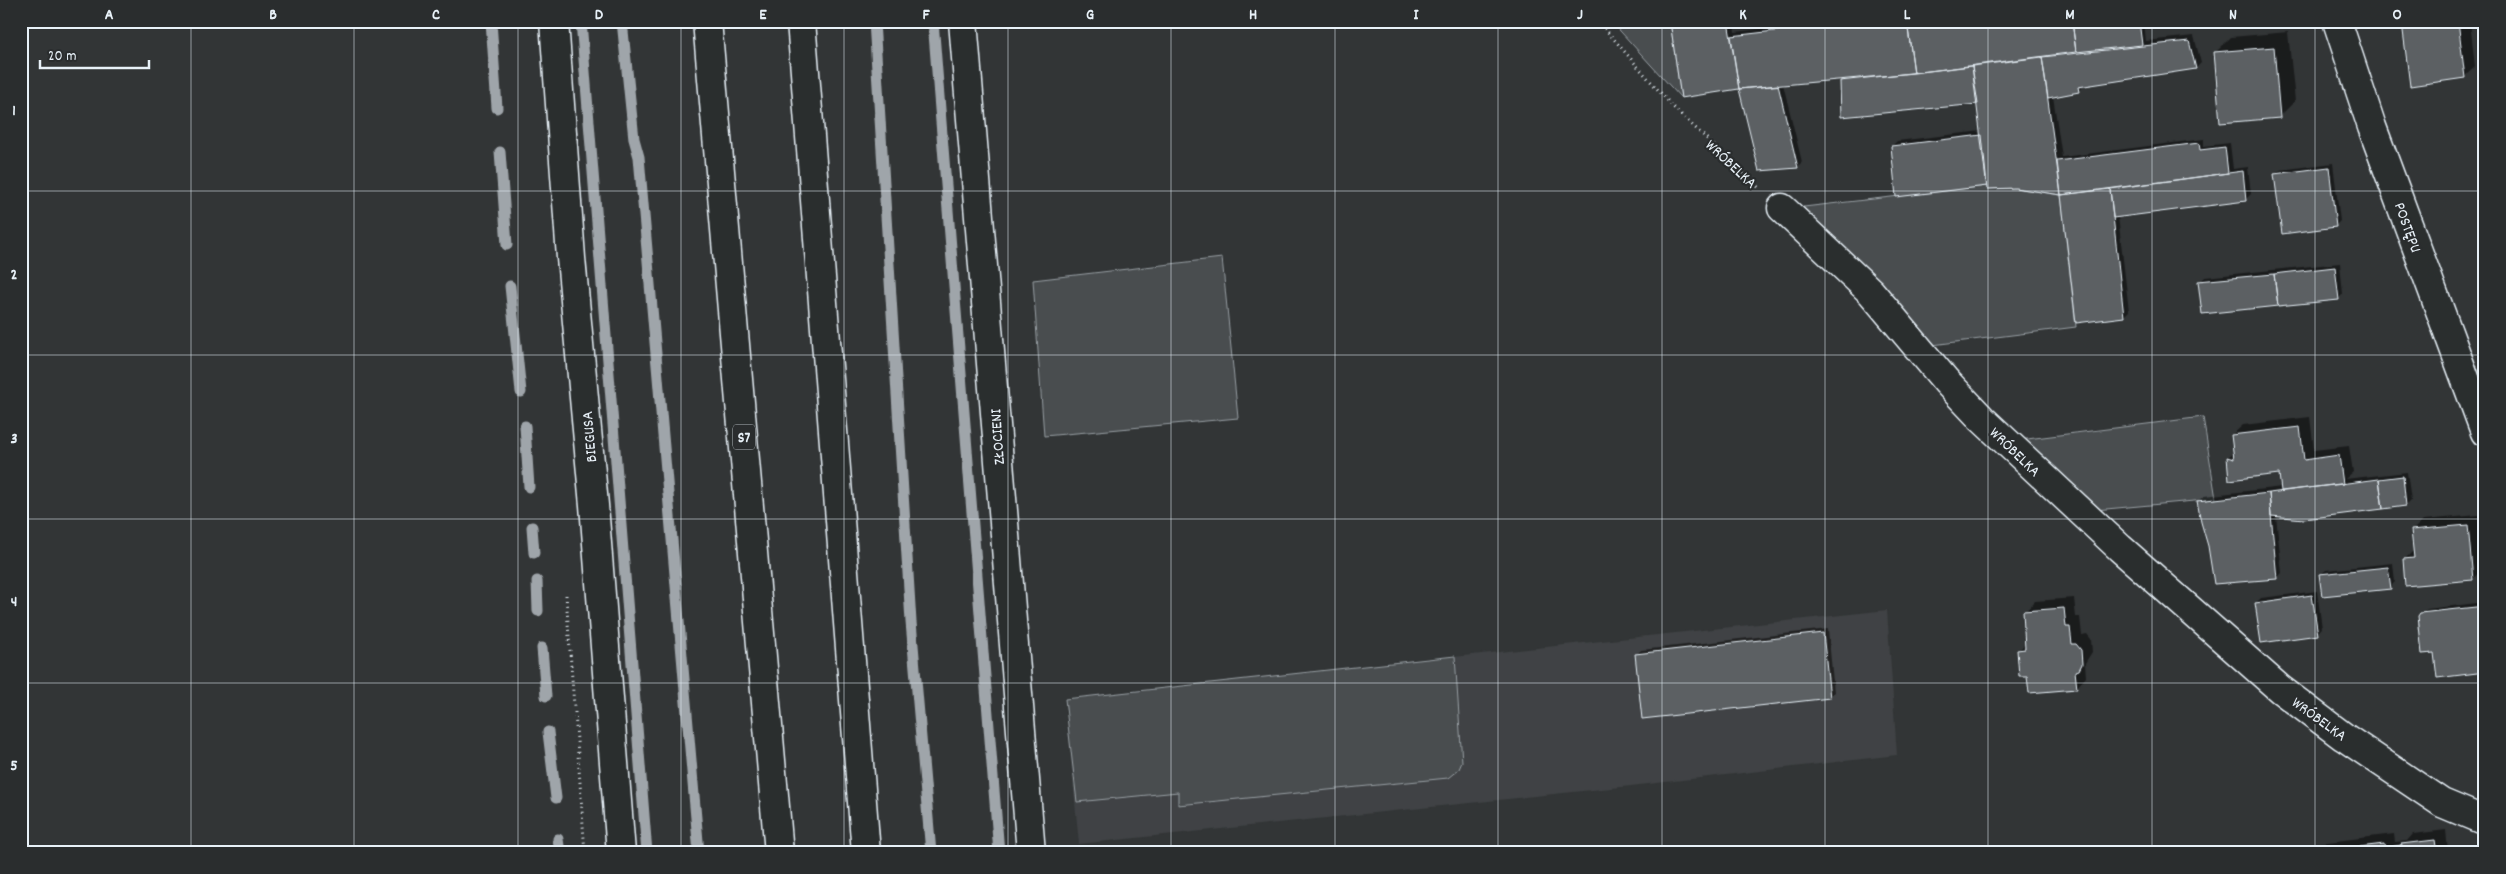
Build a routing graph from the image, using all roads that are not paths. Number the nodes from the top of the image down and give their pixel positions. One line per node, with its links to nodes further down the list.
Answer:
1 (554, 21): 9 (main road, BIEGUSA)
2 (706, 21): 10 (main road, S7)
3 (801, 21): 11 (main road)
4 (964, 21): 12 (main road, ZŁOCIENI)
5 (2337, 21): 7 (main road, POSTĘPU)
6 (1782, 208): 8 (main road, WRÓBELKA)
7 (2485, 432)
8 (2485, 821)
9 (621, 853)
10 (779, 853)
11 (866, 853)
12 (1031, 853)

